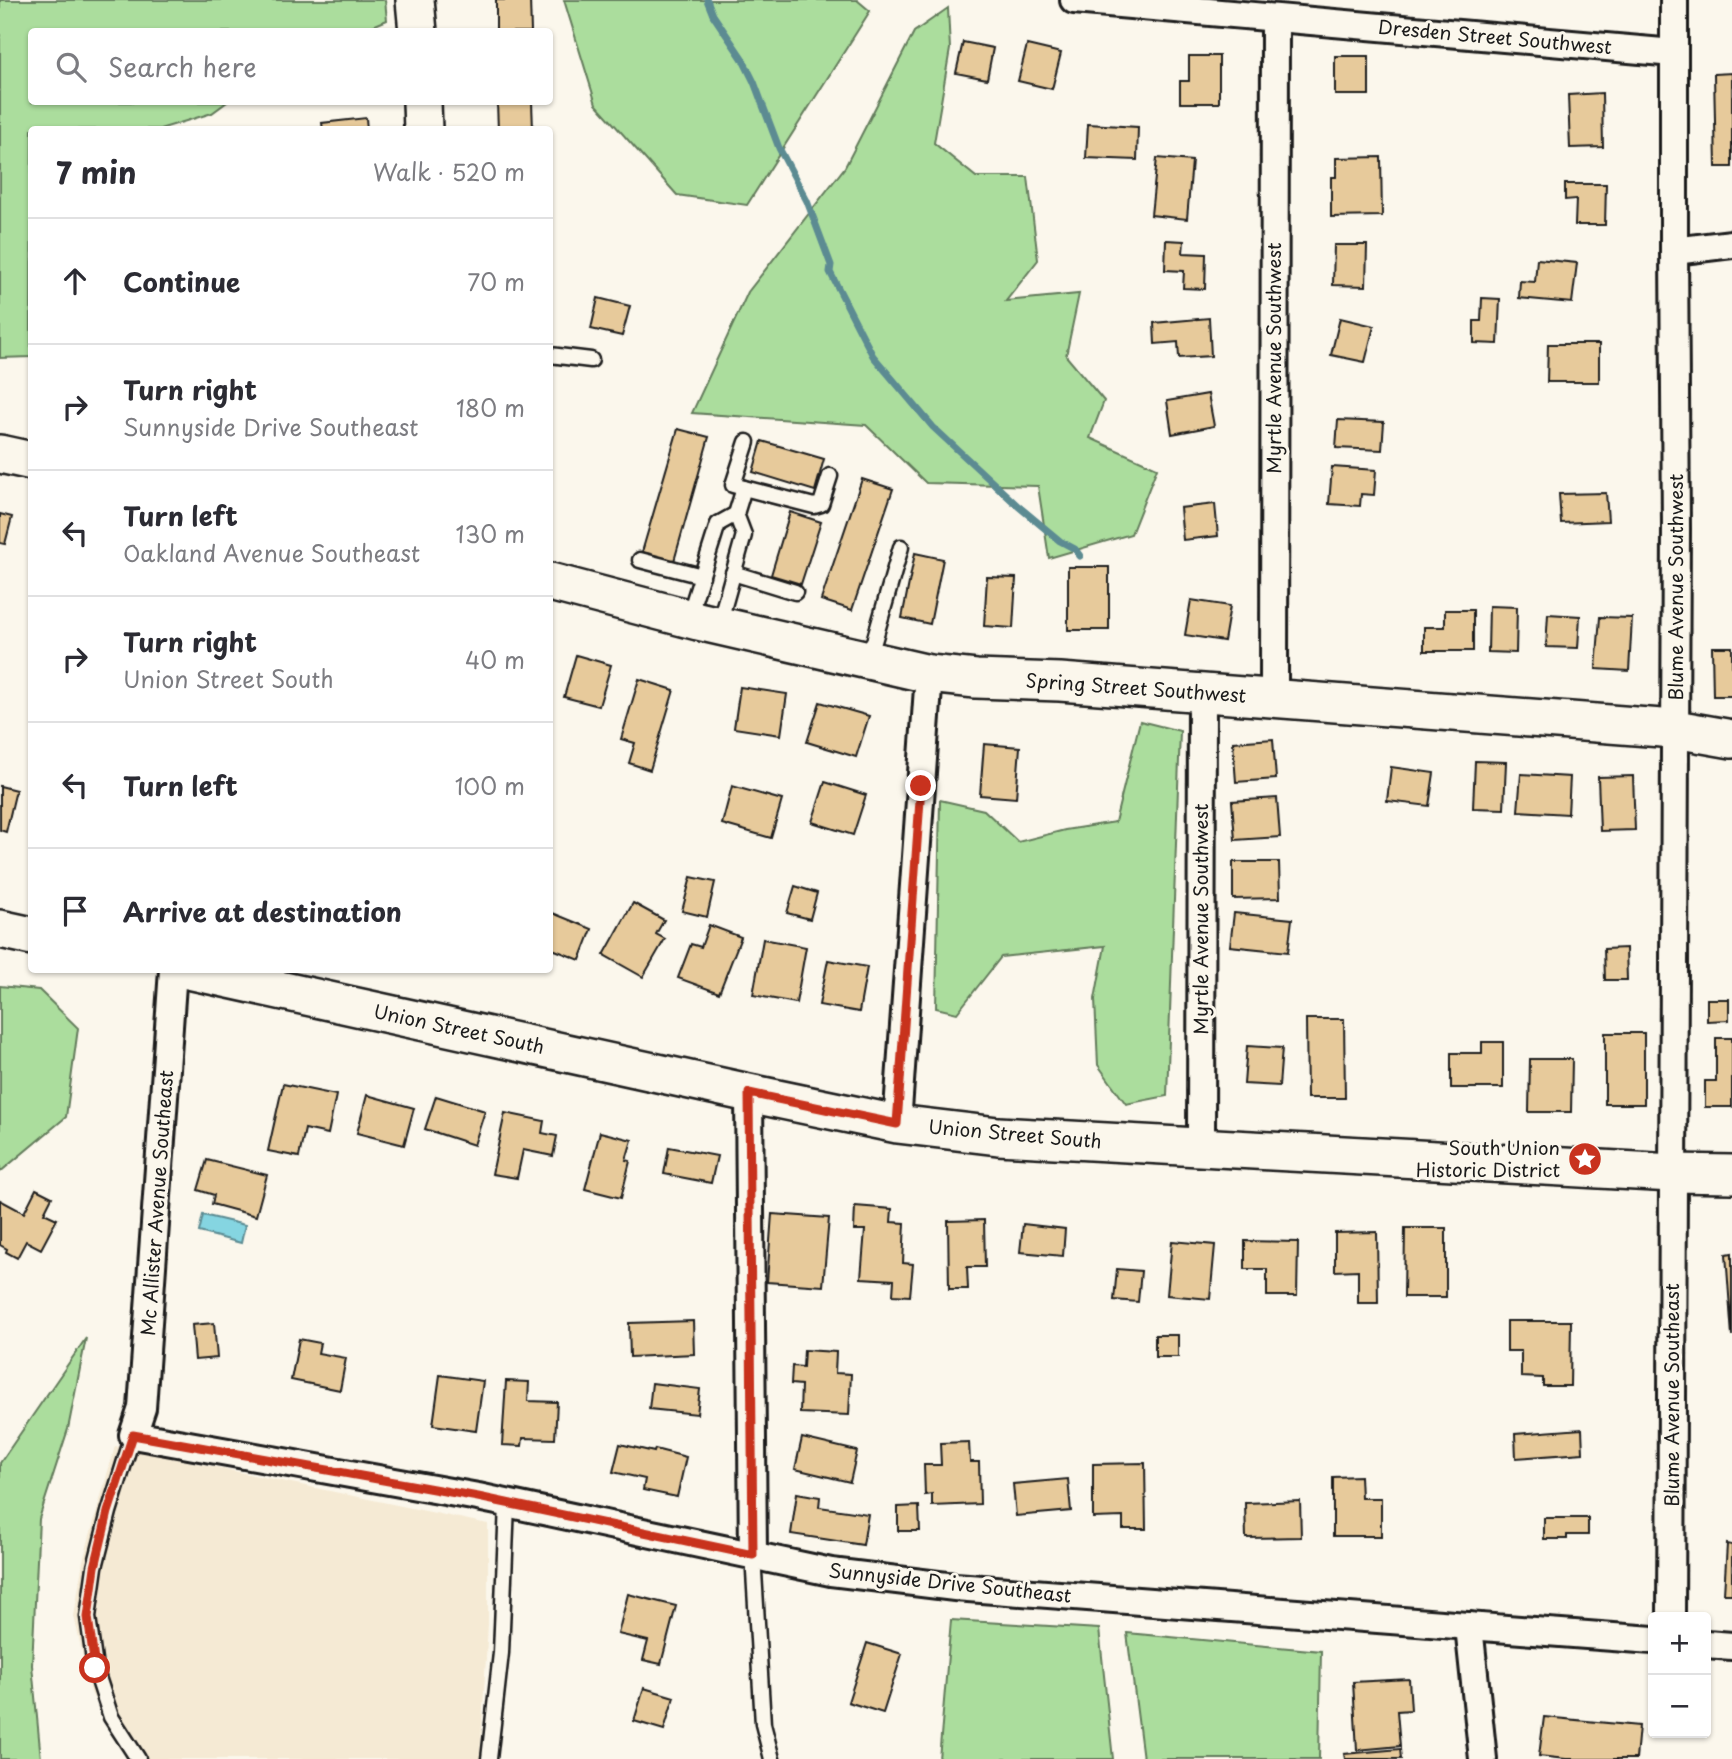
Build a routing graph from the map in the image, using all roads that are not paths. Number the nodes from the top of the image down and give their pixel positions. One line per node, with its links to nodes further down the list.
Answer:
1 (415, 0): 5 (main road)
2 (1074, 0): 4 (street, Dresden Street Southwest)
3 (1674, 0): 6 (street, Blume Avenue Southwest)
4 (1275, 18): 6 (street, Dresden Street Southwest); 29 (street, Myrtle Avenue Southwest)
5 (418, 28)
6 (1674, 53): 10 (street, Blume Avenue Southwest)
7 (422, 105): 8 (main road)
8 (424, 126)
9 (1732, 244): 10 (street)
10 (1674, 251): 30 (street, Blume Avenue Southwest)
11 (553, 355): 12 (lane)
12 (591, 360)
13 (747, 442): 17 (lane)
14 (0, 454): 15 (main road)
15 (28, 460)
16 (830, 476): 17 (lane)
17 (744, 488): 18 (lane)
18 (736, 514): 21 (lane); 22 (lane)
19 (901, 547): 26 (lane)
20 (640, 560): 22 (lane)
21 (733, 573): 24 (lane); 25 (lane)
22 (702, 576): 25 (lane)
23 (553, 583): 25 (main road, Spring Street Southwest)
24 (795, 592)
25 (703, 622): 26 (main road, Spring Street Southwest)
26 (869, 660): 27 (main road, Spring Street Southwest)
27 (929, 674): 28 (main road, Spring Street Southwest); 38 (street)
28 (1202, 692): 29 (main road, Spring Street Southwest); 39 (street, Myrtle Avenue Southwest)
29 (1274, 698): 30 (main road, Spring Street Southwest)
30 (1675, 729): 31 (main road, Spring Street Southwest); 40 (street, Blume Avenue Southwest)
31 (1732, 739)
32 (0, 929): 33 (main road)
33 (28, 935)
34 (173, 973): 42 (street, Mc Allister Avenue Southeast)
35 (218, 973): 36 (main road, Union Street South)
36 (277, 979): 37 (main road, Union Street South)
37 (749, 1093): 38 (main road, Union Street South); 44 (street)
38 (897, 1124): 39 (main road, Union Street South)
39 (1201, 1146): 40 (main road, Union Street South)
40 (1674, 1173): 41 (main road, Union Street South); 45 (street, Blume Avenue Southeast)
41 (1732, 1174)
42 (133, 1435): 43 (street, Sunnyside Drive Southeast); 50 (lane)
43 (507, 1504): 44 (street, Sunnyside Drive Southeast); 51 (lane)
44 (753, 1555): 46 (street, Sunnyside Drive Southeast); 52 (lane)
45 (1671, 1612)
46 (1469, 1626): 47 (street, Sunnyside Drive Southeast); 53 (street)
47 (1648, 1640)
48 (1711, 1644): 49 (street)
49 (1732, 1646)
50 (138, 1759)
51 (489, 1759)
52 (772, 1759)
53 (1483, 1759)

